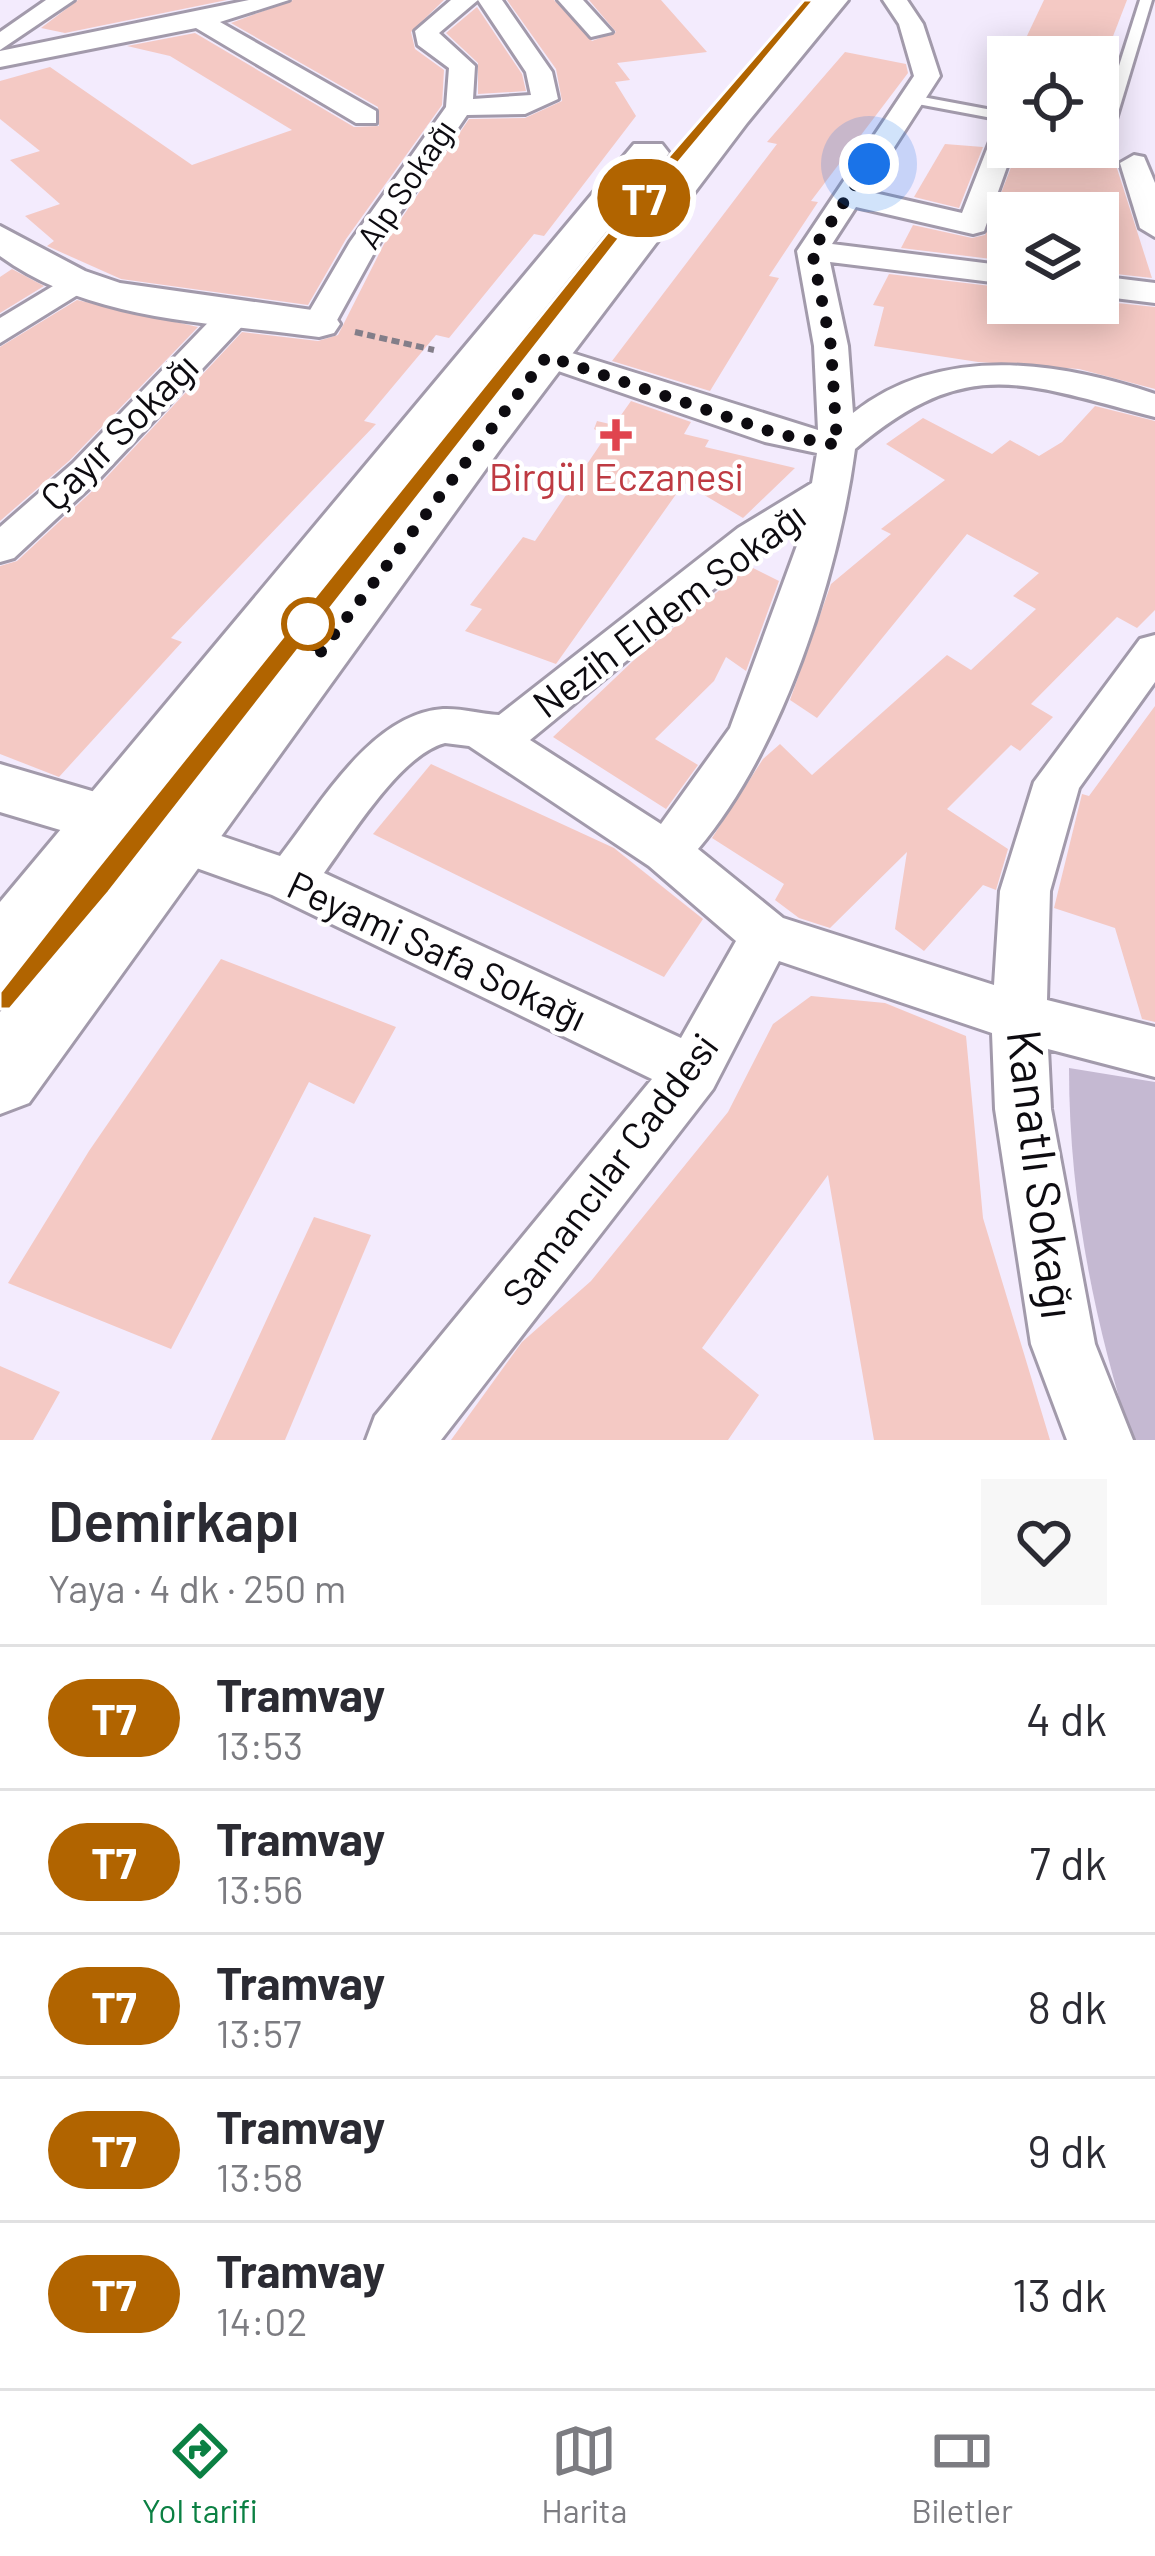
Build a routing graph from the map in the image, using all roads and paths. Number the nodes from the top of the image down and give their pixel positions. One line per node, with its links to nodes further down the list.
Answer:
1 (62, 0): 12 (street)
2 (277, 0): 10 (street)
3 (466, 0): 16 (street, Alp Sokağı)
4 (490, 0): 16 (street)
5 (570, 0): 11 (street)
6 (788, 0): 33 (main road)
7 (831, 0): 32 (main road)
8 (895, 0): 15 (street)
9 (1146, 0): 14 (lane)
10 (199, 20): 13 (street); 17 (street)
11 (600, 32)
12 (0, 44)
13 (0, 58)
14 (1119, 85)
15 (912, 99): 18 (lane); 21 (street)
16 (459, 107): 30 (street, Alp Sokağı)
17 (366, 118)
18 (987, 125)
19 (1135, 163): 22 (street)
20 (992, 168): 21 (street)
21 (847, 196): 24 (street)
22 (1155, 228)
23 (0, 238): 26 (street)
24 (812, 251): 25 (street); 35 (street)
25 (987, 272)
26 (73, 284): 29 (street); 31 (street)
27 (1119, 288): 28 (street)
28 (1155, 292)
29 (236, 314): 30 (street); 36 (street, Çayır Sokağı)
30 (320, 324): 33 (path)
31 (0, 334)
32 (547, 356): 35 (street); 40 (main road)
33 (477, 360): 40 (main road)
34 (1155, 406): 35 (street, Nezih Eldem Sokağı)
35 (834, 467): 38 (street, Nezih Eldem Sokağı); 41 (street)
36 (0, 549)
37 (1155, 650): 45 (street, Kanatlı Sokağı)
38 (487, 735): 41 (street); 42 (street, Nezih Eldem Sokağı)
39 (0, 788): 40 (street)
40 (146, 831): 42 (street, Peyami Safa Sokağı); 44 (main road); 48 (main road)
41 (666, 851): 43 (street)
42 (290, 880): 47 (street, Peyami Safa Sokağı)
43 (766, 935): 45 (street); 47 (street, Samancılar Caddesi)
44 (0, 959)
45 (1019, 1017): 46 (street); 50 (street, Kanatlı Sokağı)
46 (1155, 1052)
47 (693, 1071): 49 (street, Samancılar Caddesi)
48 (0, 1076)
49 (399, 1440)
50 (1100, 1440)

